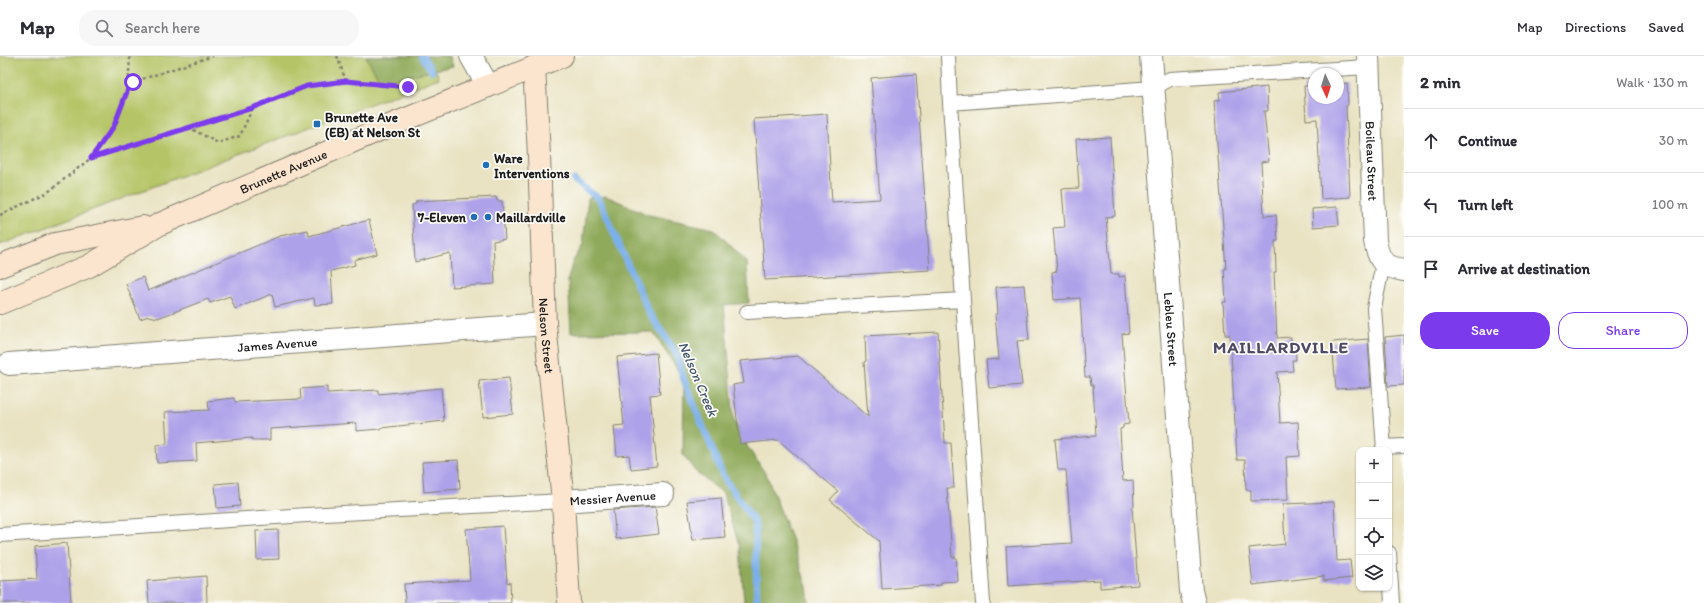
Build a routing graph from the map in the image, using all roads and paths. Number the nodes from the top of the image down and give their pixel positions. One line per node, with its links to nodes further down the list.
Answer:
1 (130, 56): 14 (path)
2 (213, 56): 14 (path)
3 (337, 56): 10 (path)
4 (470, 56): 11 (street)
5 (562, 56): 9 (main road, Brunette Avenue)
6 (948, 56): 15 (lane)
7 (1151, 56): 13 (street, Lebleu Street)
8 (1368, 62): 13 (lane); 21 (street, Boileau Street)
9 (534, 67): 11 (main road, Brunette Avenue); 27 (main road, Nelson Street)
10 (346, 81): 12 (path); 16 (path)
11 (488, 86): 20 (main road, Brunette Avenue)
12 (408, 87)
13 (1153, 88): 15 (lane); 38 (street, Lebleu Street)
14 (128, 89): 18 (path)
15 (950, 102): 24 (lane)
16 (252, 108): 17 (path); 17 (path)
17 (188, 126): 18 (path)
18 (91, 158): 19 (path)
19 (0, 215)
20 (160, 224): 22 (main road, Brunette Avenue); 25 (main road, Brunette Avenue)
21 (1383, 263): 23 (street); 30 (lane)
22 (0, 266)
23 (1404, 270)
24 (963, 300): 26 (lane); 37 (lane)
25 (0, 304)
26 (747, 312)
27 (545, 324): 28 (street, James Avenue); 33 (main road, Nelson Street)
28 (9, 364)
29 (1404, 446): 31 (lane)
30 (1383, 447)
31 (1392, 447)
32 (663, 494): 33 (street, Messier Avenue)
33 (563, 502): 34 (lane); 36 (main road, Nelson Street)
34 (0, 535)
35 (1389, 555): 39 (lane)
36 (568, 603)
37 (983, 603)
38 (1194, 603)
39 (1392, 603)

